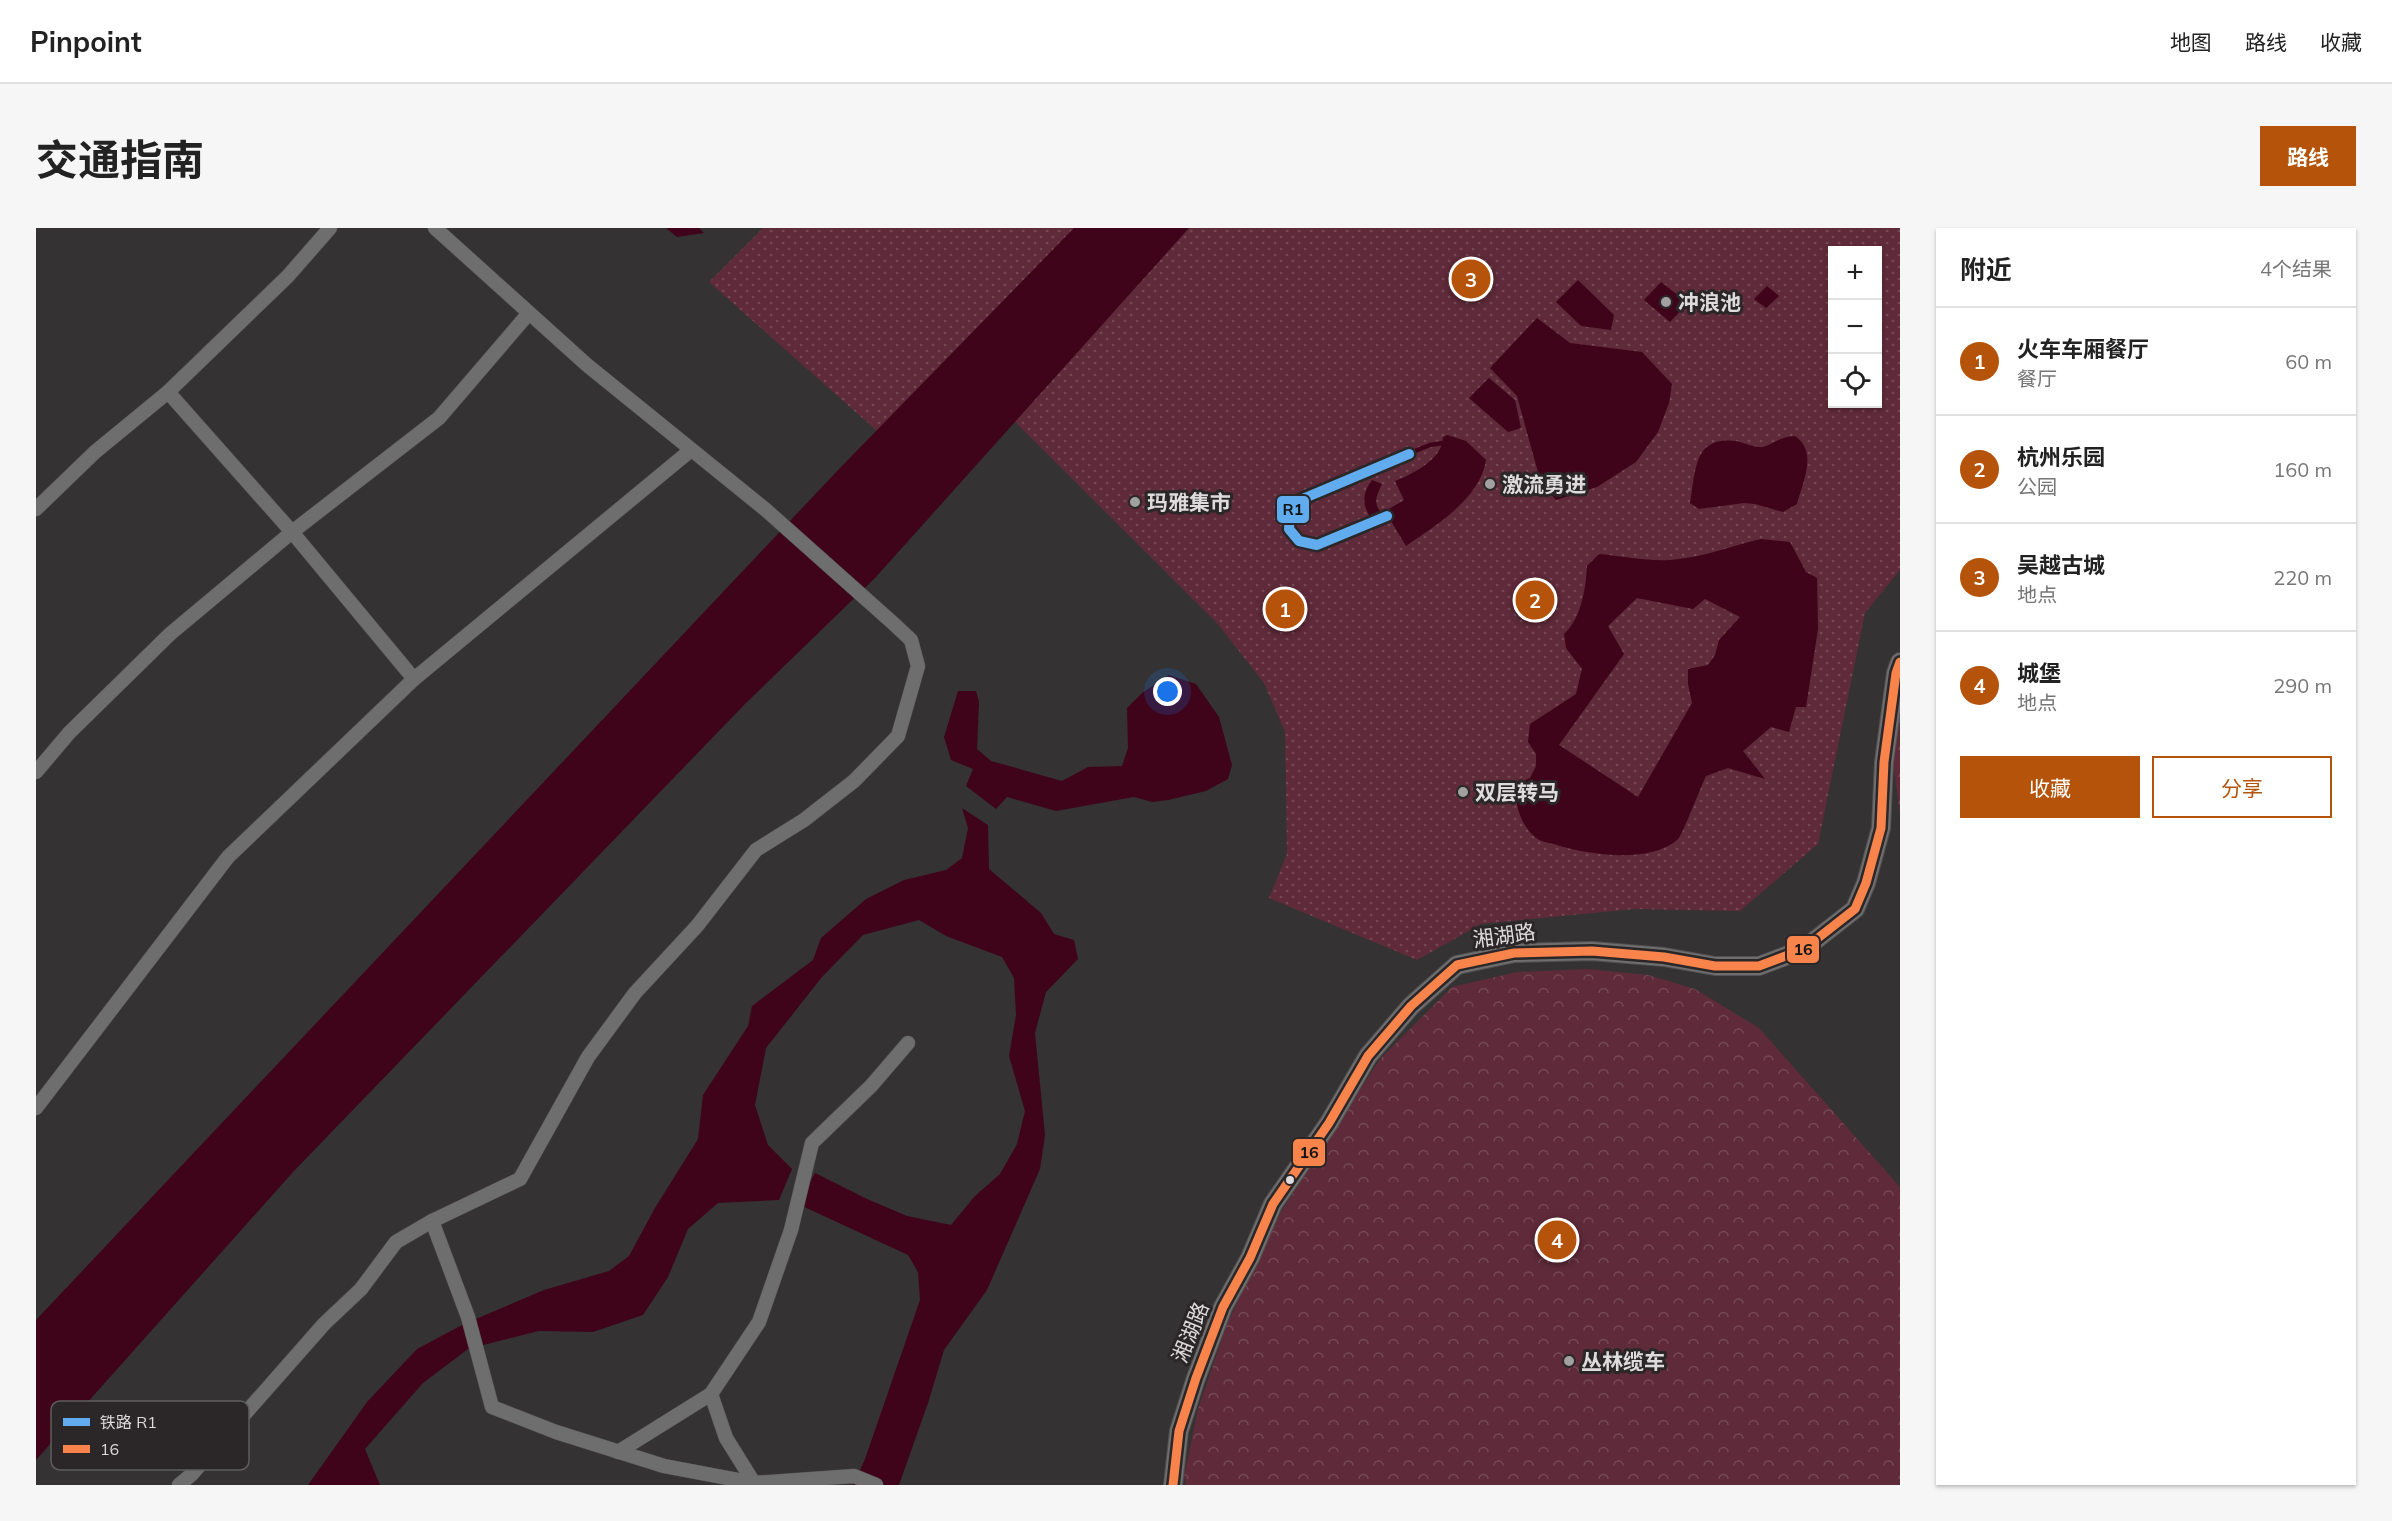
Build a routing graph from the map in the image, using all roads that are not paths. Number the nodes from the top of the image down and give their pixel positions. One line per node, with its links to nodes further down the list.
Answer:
1 (330, 228): 4 (street)
2 (435, 228): 3 (street)
3 (529, 313): 5 (street); 7 (street)
4 (168, 392): 6 (street); 7 (street)
5 (691, 450): 9 (street); 13 (street)
6 (36, 510)
7 (292, 532): 9 (street); 10 (street)
8 (1900, 662): 21 (main road, 湘湖路)
9 (414, 679): 12 (street)
10 (36, 772)
11 (908, 1043): 14 (street)
12 (38, 1103)
13 (432, 1221): 15 (street); 16 (street)
14 (711, 1394): 16 (street); 18 (street)
15 (249, 1409)
16 (618, 1452): 18 (street)
17 (194, 1470): 19 (street)
18 (754, 1483): 20 (street)
19 (179, 1485)
20 (876, 1485)
21 (1173, 1485)

